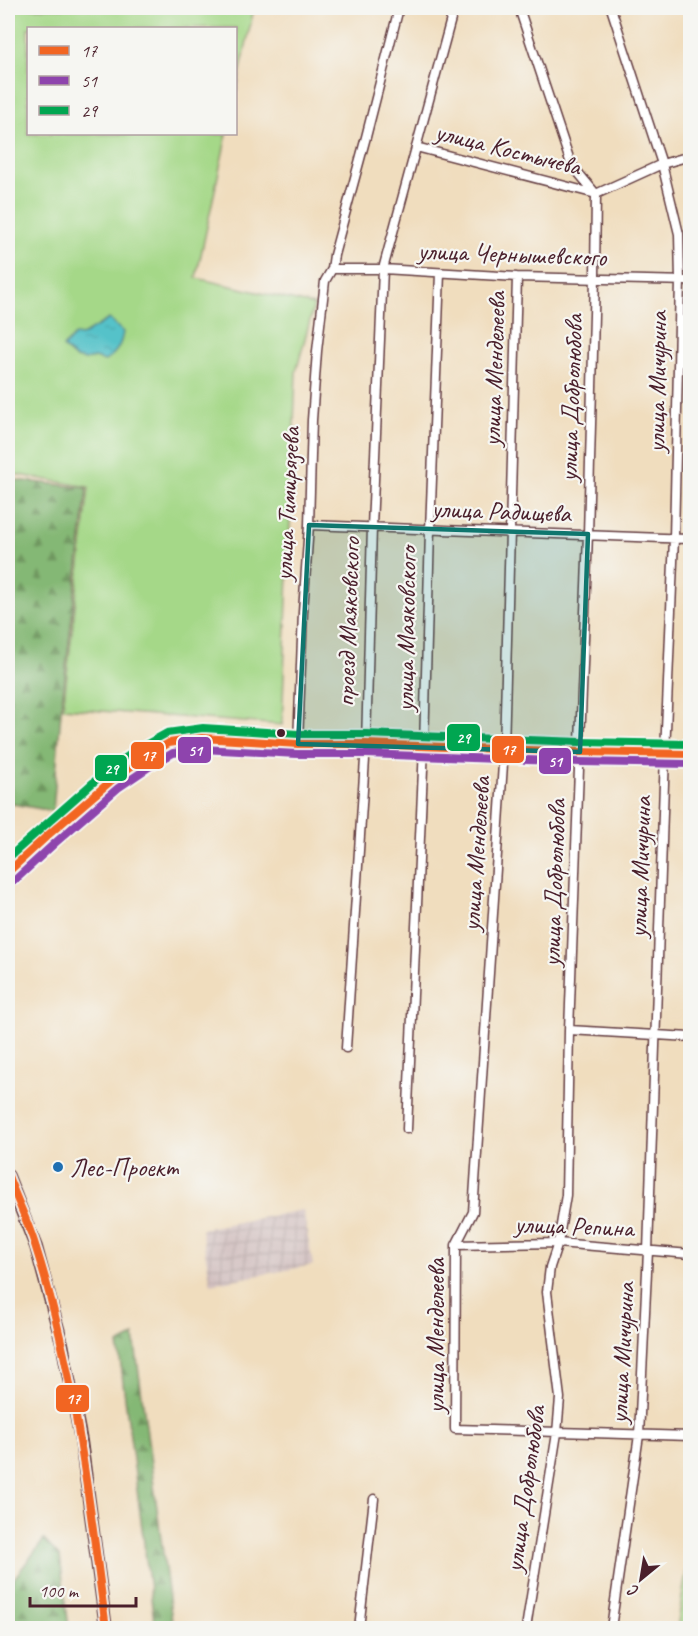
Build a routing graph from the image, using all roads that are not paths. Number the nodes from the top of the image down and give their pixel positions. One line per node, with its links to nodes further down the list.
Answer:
1 (399, 8): 9 (street, улица Тимирязева)
2 (454, 8): 5 (street)
3 (519, 8): 8 (street)
4 (611, 8): 7 (street, улица Мичурина)
5 (416, 147): 8 (street, улица Костычева); 10 (street)
6 (690, 156): 7 (street, улица Костычева)
7 (662, 164): 8 (street, улица Костычева); 14 (street, улица Мичурина)
8 (596, 194): 13 (street, улица Добролюбова)
9 (332, 269): 10 (street, улица Чернышевского); 16 (street, улица Тимирязева)
10 (383, 269): 11 (street, улица Чернышевского); 17 (street, проезд Маяковского)
11 (440, 273): 12 (street, улица Чернышевского); 18 (street, улица Маяковского)
12 (518, 277): 13 (street, улица Чернышевского); 19 (street, улица Менделеева)
13 (595, 278): 14 (street, улица Чернышевского); 20 (street, улица Добролюбова)
14 (680, 281): 15 (street, улица Чернышевского); 21 (street, улица Мичурина)
15 (690, 281)
16 (309, 525): 17 (street, улица Радищева); 23 (street, улица Тимирязева)
17 (372, 527): 18 (street, улица Радищева); 24 (street, проезд Маяковского)
18 (430, 530): 19 (street, улица Радищева); 25 (street, улица Маяковского)
19 (510, 532): 20 (street, улица Радищева); 26 (street, улица Менделеева)
20 (588, 534): 21 (street, улица Радищева); 27 (street, улица Добролюбова)
21 (674, 538): 22 (street, улица Радищева); 28 (street, улица Мичурина)
22 (690, 539)
23 (298, 744): 24 (main road); 30 (main road)
24 (366, 744): 25 (main road); 34 (street, проезд Маяковского)
25 (424, 747): 26 (main road); 35 (street, улица Маяковского)
26 (504, 749): 27 (main road); 38 (street, улица Менделеева)
27 (580, 752): 28 (main road); 31 (street, улица Добролюбова)
28 (665, 754): 29 (main road); 32 (street, улица Мичурина)
29 (690, 754)
30 (8, 872)
31 (569, 1030): 32 (street); 37 (street, улица Добролюбова)
32 (655, 1035): 33 (street); 39 (street, улица Мичурина)
33 (690, 1037)
34 (346, 1048)
35 (407, 1129)
36 (8, 1176): 46 (main road)
37 (558, 1243): 38 (street, улица Репина); 39 (street, улица Репина); 41 (street, улица Добролюбова)
38 (456, 1245): 41 (street, улица Менделеева)
39 (648, 1251): 40 (street, улица Репина); 42 (street, улица Мичурина)
40 (690, 1254)
41 (557, 1433): 42 (street); 48 (street, улица Добролюбова)
42 (639, 1435): 43 (street); 49 (street, улица Мичурина)
43 (690, 1436)
44 (374, 1499): 45 (street)
45 (360, 1627): 47 (street)
46 (106, 1629)
47 (371, 1629)
48 (526, 1629)
49 (611, 1629)

